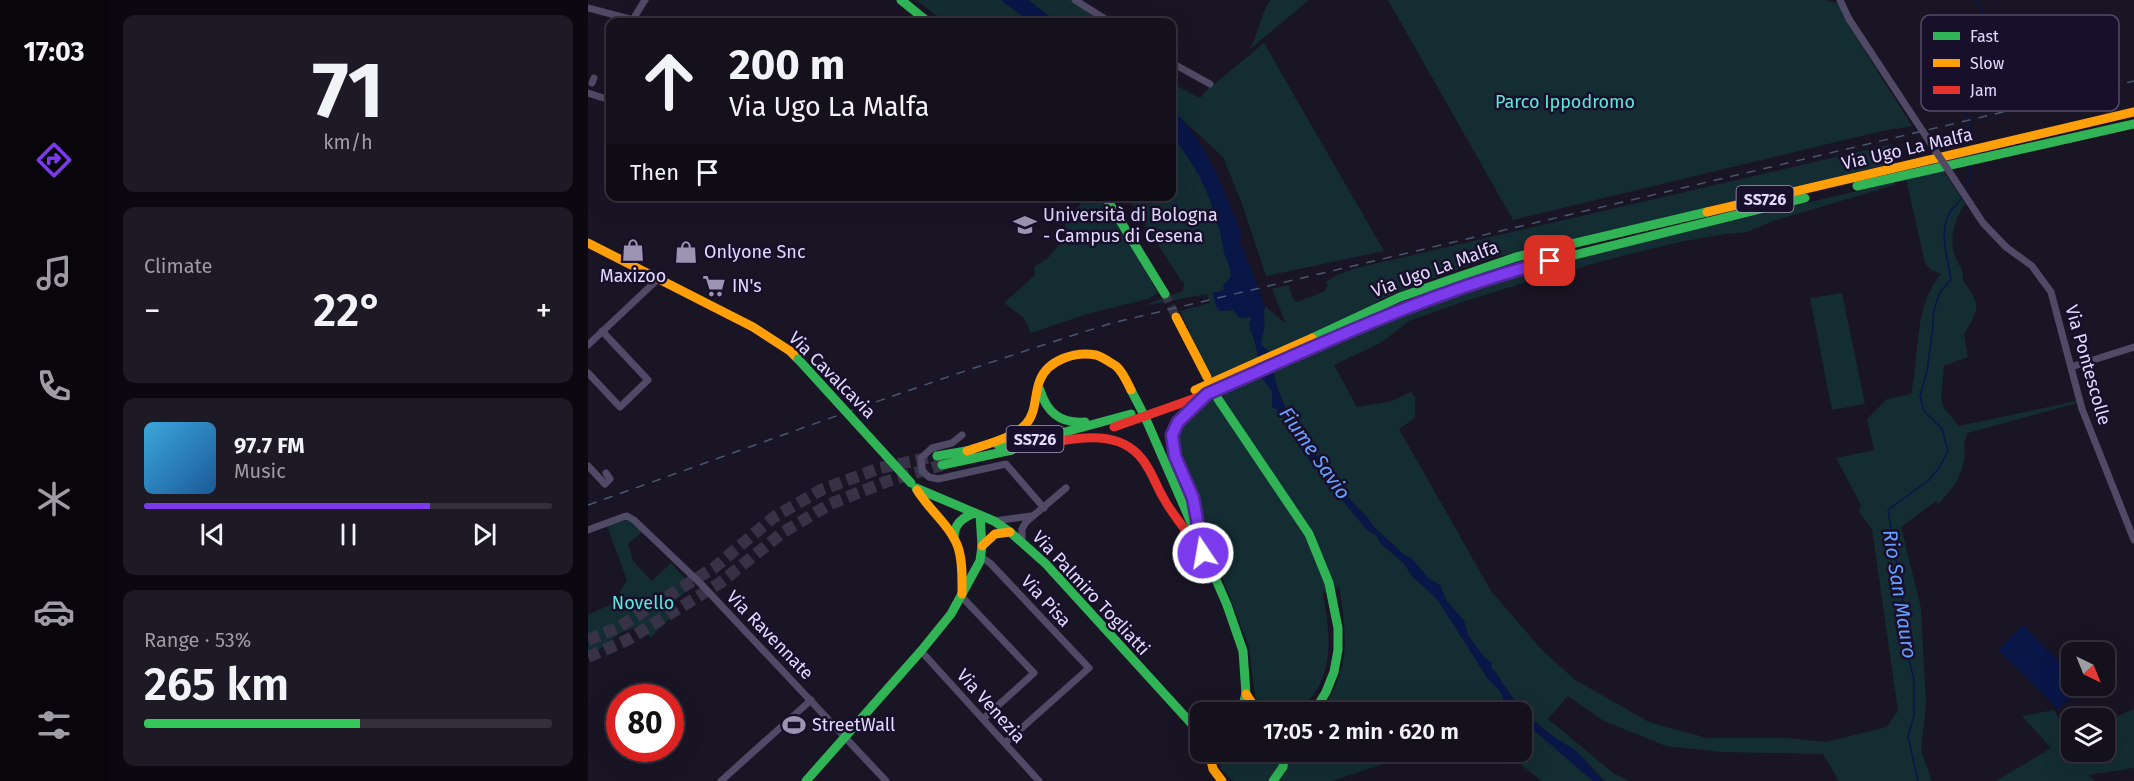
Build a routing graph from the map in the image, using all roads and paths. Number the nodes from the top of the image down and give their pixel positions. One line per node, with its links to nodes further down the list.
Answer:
1 (645, 0): 7 (street)
2 (901, 0): 8 (main road)
3 (1075, 0): 9 (street)
4 (1840, 0): 25 (street, Via Pontescolle, bridge)
5 (588, 8): 6 (street)
6 (624, 18)
7 (636, 18)
8 (923, 18)
9 (1104, 18)
10 (1176, 65): 11 (street)
11 (1210, 84)
12 (588, 93): 13 (street)
13 (606, 99)
14 (2134, 112): 22 (main road, Via Ugo La Malfa / SS726)
15 (2134, 124): 22 (main road, Via Ugo La Malfa / SS726)
16 (1108, 201): 19 (main road)
17 (588, 243): 18 (main road, Via Cavalcavia)
18 (658, 279): 21 (street); 39 (main road, Via Cavalcavia, bridge)
19 (1165, 294)
20 (1176, 317): 27 (main road)
21 (602, 332): 23 (street); 26 (street)
22 (1316, 341): 29 (main road, Via Ugo La Malfa / SS726, bridge); 31 (main road, Via Ugo La Malfa / SS726, bridge)
23 (588, 345)
24 (2134, 347): 25 (street)
25 (2071, 367): 48 (street, Via Pontescolle)
26 (588, 373)
27 (1207, 377)
28 (1039, 389): 31 (main road); 34 (main road); 52 (main road)
29 (1207, 394): 33 (main road, Via Ugo La Malfa / SS726, bridge); 52 (main road, bridge)
30 (1218, 399): 60 (main road)
31 (1131, 414): 34 (main road, Via Ugo La Malfa / SS726)
32 (962, 435): 41 (street)
33 (1034, 445): 36 (main road, Via Ugo La Malfa / SS726); 54 (main road)
34 (967, 451): 35 (main road, Via Ugo La Malfa / SS726)
35 (937, 456)
36 (942, 465)
37 (588, 466): 38 (street)
38 (606, 473)
39 (913, 485): 42 (main road, Via Palmiro Togliatti); 49 (main road, Via Cavalcavia)
40 (1066, 488): 41 (street)
41 (1044, 508): 43 (street)
42 (977, 514): 45 (main road, Via Palmiro Togliatti); 49 (main road); 51 (main road)
43 (1031, 516): 44 (street); 50 (street)
44 (1018, 517): 45 (street); 47 (street)
45 (994, 521): 47 (main road, Via Palmiro Togliatti)
46 (588, 530): 57 (street, Via Ravennate)
47 (1010, 532): 50 (main road, Via Palmiro Togliatti); 51 (main road)
48 (2134, 540)
49 (954, 541): 53 (main road, Via Cavalcavia)
50 (1022, 542): 62 (main road, Via Palmiro Togliatti)
51 (981, 551): 53 (main road); 64 (street, Via Pisa)
52 (1203, 553): 54 (main road)
53 (962, 597): 55 (main road); 61 (street)
54 (1227, 605): 56 (main road)
55 (921, 651): 61 (street, Via Venezia); 63 (main road)
56 (1246, 694): 58 (main road); 59 (main road)
57 (811, 700): 63 (street, Via Ravennate); 67 (street)
58 (1244, 702)
59 (1251, 702)
60 (1322, 702)
61 (983, 719): 64 (street, Via Venezia)
62 (1190, 720)
63 (844, 736): 68 (main road); 69 (street, Via Ravennate)
64 (1005, 743): 70 (street, Via Venezia)
65 (1211, 762): 71 (main road)
66 (1284, 762): 72 (main road)
67 (721, 781)
68 (806, 781)
69 (886, 781)
70 (1039, 781)
71 (1222, 781)
72 (1273, 781)

